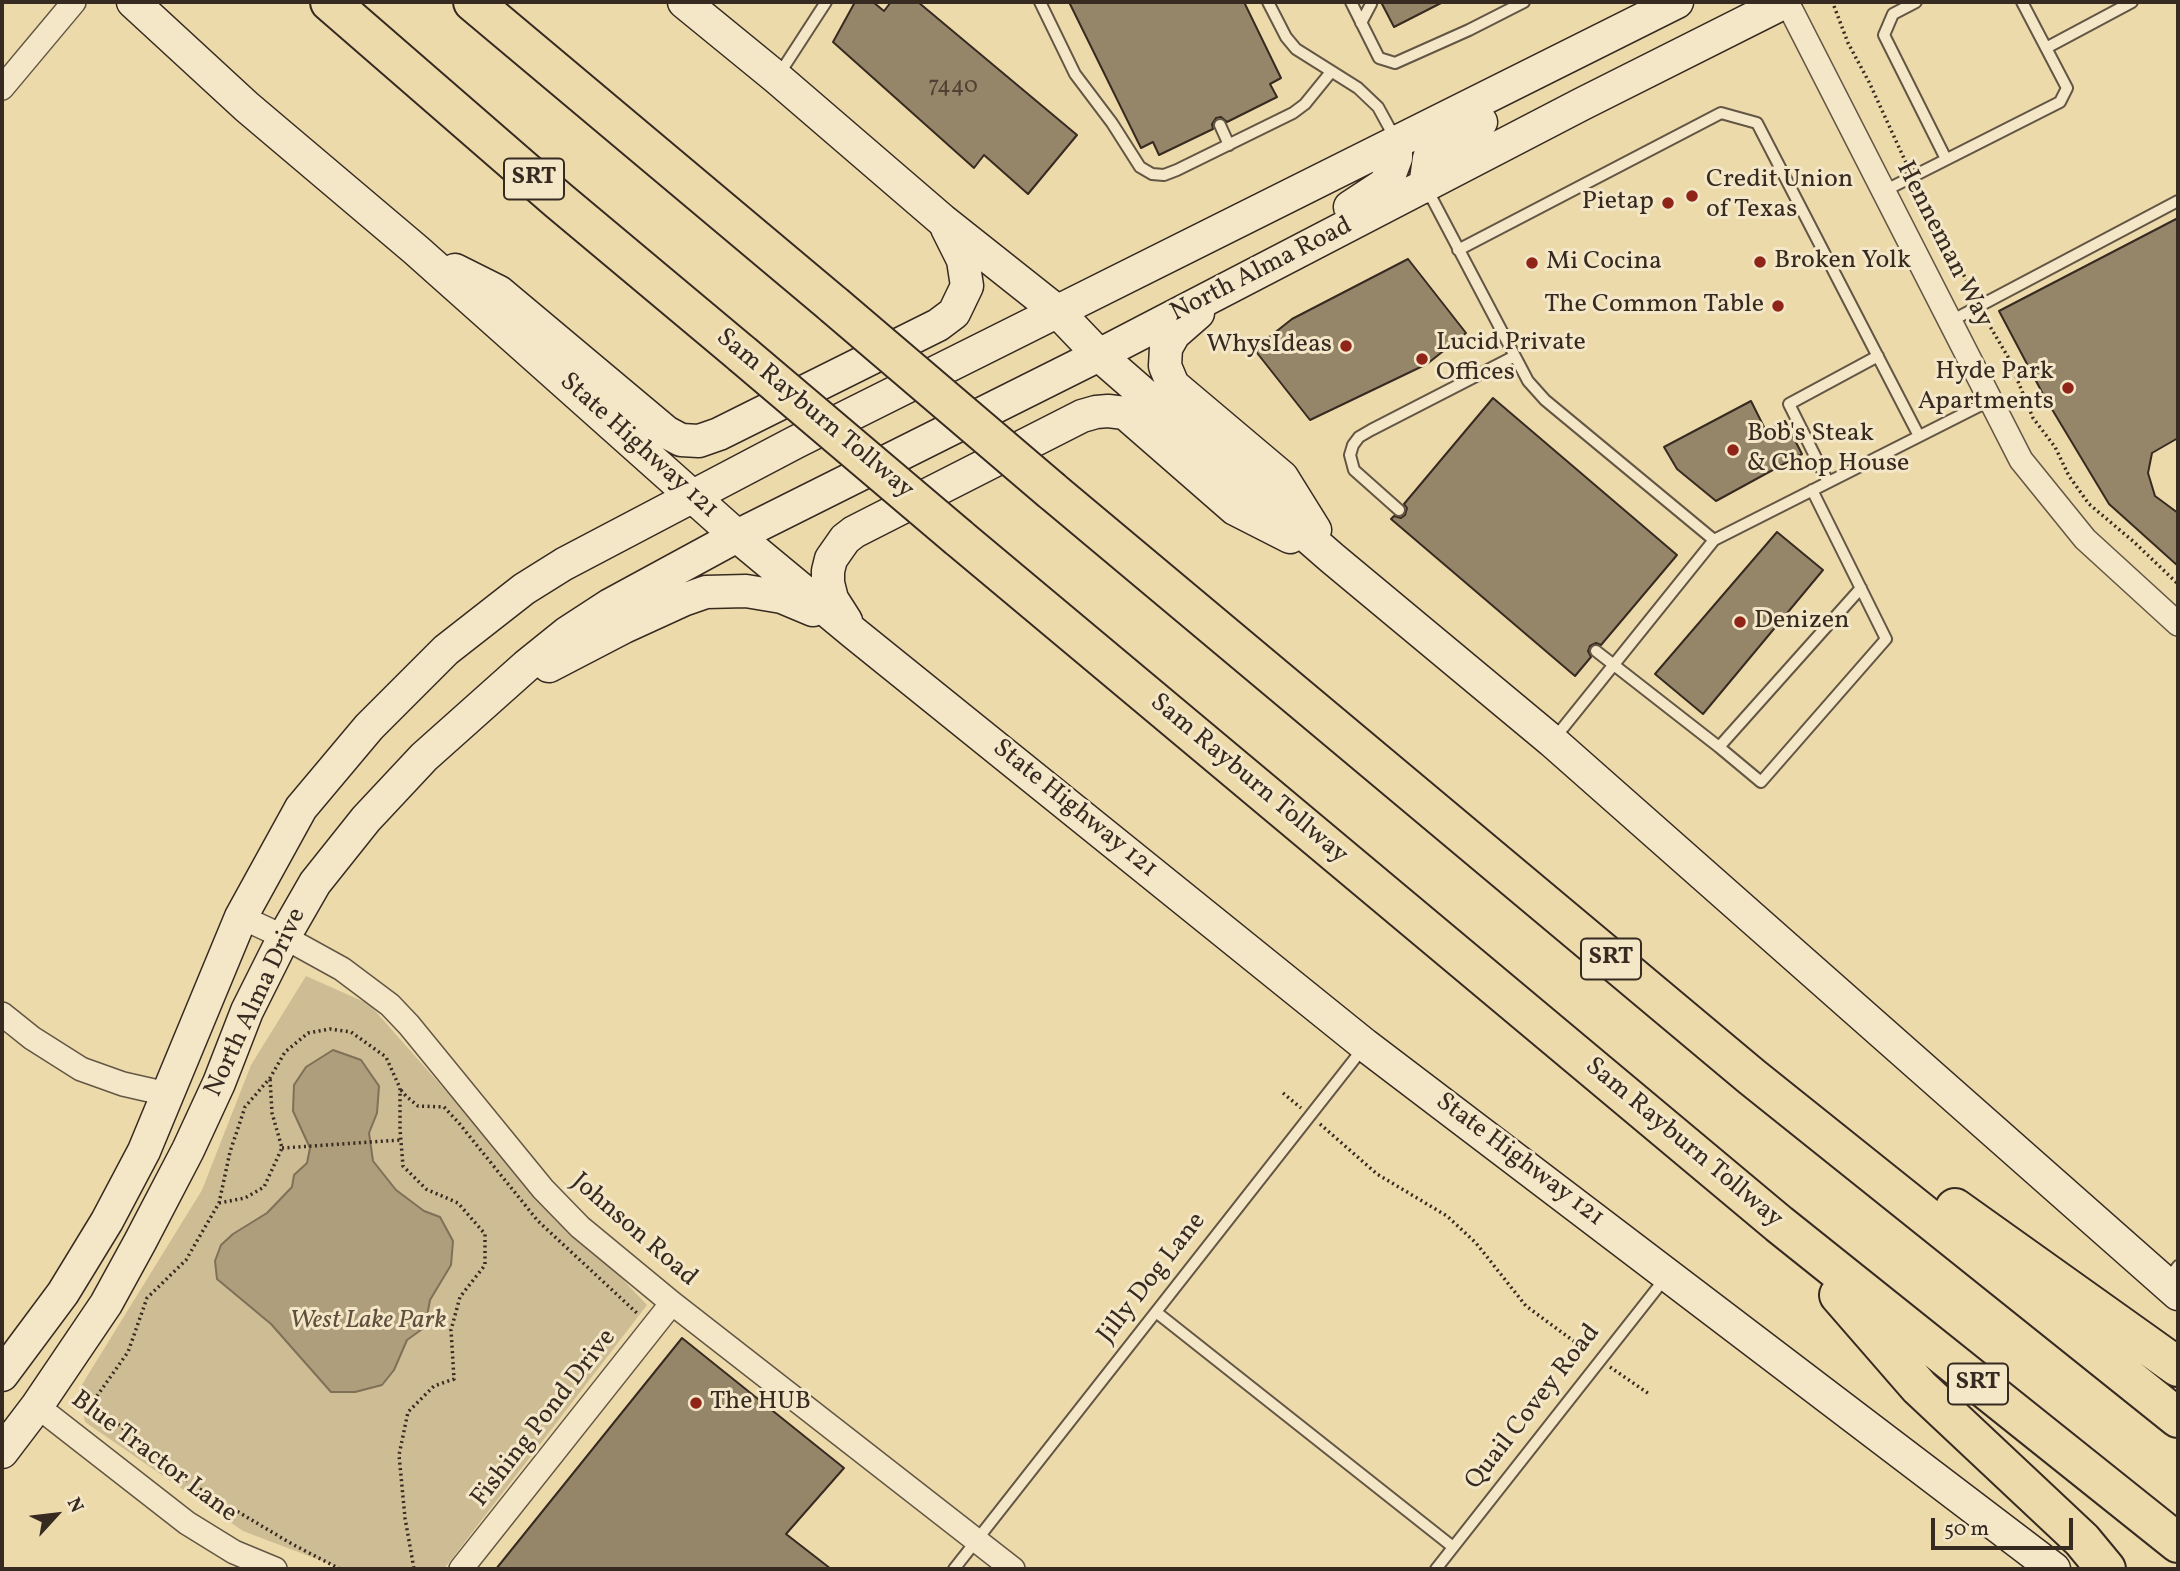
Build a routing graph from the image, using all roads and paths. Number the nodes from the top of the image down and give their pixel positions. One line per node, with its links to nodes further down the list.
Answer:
1 (74, 2): 22 (street)
2 (134, 2): 32 (main road, State Highway 121)
3 (330, 2): 74 (highway, Sam Rayburn Tollway / SRT, bridge)
4 (473, 2): 63 (highway, SRT, bridge)
5 (684, 2): 21 (main road)
6 (825, 2): 21 (lane)
7 (1040, 2): 25 (lane)
8 (1268, 2): 20 (lane)
9 (1351, 2): 17 (lane)
10 (1370, 2): 17 (lane)
11 (1524, 2): 17 (lane)
12 (1677, 2): 19 (main road, North Alma Road)
13 (1786, 2): 27 (main road, North Alma Road); 28 (street, Henneman Way)
14 (1916, 2): 26 (lane)
15 (2022, 2): 18 (lane)
16 (2132, 2): 18 (lane)
17 (1361, 23)
18 (2046, 48): 26 (lane)
19 (1564, 58): 24 (main road, North Alma Road); 27 (main road)
20 (1331, 72): 24 (lane); 25 (lane)
21 (777, 78): 30 (main road)
22 (2, 88)
23 (1220, 125): 25 (lane)
24 (1396, 141): 31 (main road); 35 (main road, North Alma Road)
25 (1229, 145)
26 (1947, 159): 28 (lane)
27 (1425, 187): 31 (main road, North Alma Road); 33 (lane)
28 (1884, 191): 36 (street, Henneman Way)
29 (2178, 201): 36 (lane)
30 (942, 220): 32 (main road); 35 (main road)
31 (1315, 243): 34 (main road, North Alma Road)
32 (416, 250): 45 (main road, State Highway 121)
33 (1458, 250): 39 (lane); 40 (lane)
34 (1223, 291): 38 (main road, North Alma Road); 49 (main road)
35 (1058, 312): 38 (main road); 45 (main road, North Alma Road)
36 (1951, 321): 41 (street, Henneman Way)
37 (1990, 327): 50 (path)
38 (1099, 355): 47 (main road, North Alma Road); 49 (main road)
39 (1878, 356): 42 (lane); 43 (lane)
40 (1513, 357): 46 (lane); 48 (lane)
41 (1991, 400): 42 (lane); 52 (street, Henneman Way)
42 (1919, 436): 43 (lane)
43 (1828, 482): 44 (lane)
44 (1812, 490): 48 (lane); 51 (lane)
45 (694, 496): 47 (main road, State Highway 121); 59 (main road, North Alma Drive)
46 (1399, 510)
47 (737, 536): 53 (main road, State Highway 121); 56 (main road, North Alma Drive)
48 (1714, 540): 55 (lane)
49 (1332, 558): 53 (main road); 57 (main road)
50 (2178, 584)
51 (1861, 588): 58 (lane); 58 (lane)
52 (2178, 624)
53 (854, 633): 56 (main road); 62 (main road, State Highway 121)
54 (1595, 652): 55 (lane)
55 (1613, 666): 57 (lane); 58 (lane)
56 (494, 694): 60 (main road, North Alma Drive)
57 (1552, 741): 76 (main road)
58 (1719, 747)
59 (241, 917): 60 (street, Johnson Road); 67 (main road, North Alma Drive)
60 (284, 937): 77 (street, Johnson Road); 84 (main road, North Alma Drive)
61 (2, 1014): 67 (street)
62 (1365, 1045): 75 (main road, State Highway 121); 78 (lane, Jilly Dog Lane)
63 (1752, 1077): 80 (highway); 85 (highway, SRT)
64 (270, 1078): 65 (path); 72 (path); 73 (path)
65 (400, 1088): 69 (path); 71 (path)
66 (1283, 1093): 68 (path)
67 (167, 1094): 82 (main road, North Alma Drive)
68 (1301, 1108)
69 (458, 1122)
70 (1321, 1125): 79 (path)
71 (401, 1140): 72 (path); 92 (path)
72 (282, 1148): 73 (path)
73 (219, 1203): 91 (path)
74 (1779, 1224): 88 (highway, Sam Rayburn Tollway / SRT); 98 (highway)
75 (1668, 1274): 89 (lane, Quail Covey Road); 97 (main road, State Highway 121)
76 (2174, 1281)
77 (672, 1303): 87 (street, Johnson Road); 93 (street, Fishing Pond Drive)
78 (1156, 1312): 87 (lane, Jilly Dog Lane); 89 (lane)
79 (1590, 1353)
80 (2178, 1367)
81 (1612, 1369): 83 (path)
82 (2, 1375): 84 (main road)
83 (1649, 1394)
84 (37, 1406): 86 (main road, North Alma Drive); 90 (street, Blue Tractor Lane)
85 (2178, 1418)
86 (2, 1452)
87 (977, 1541): 94 (lane, Jilly Dog Lane); 95 (street, Johnson Road)
88 (2178, 1543)
89 (1453, 1547): 96 (lane, Quail Covey Road)
90 (275, 1569)
91 (340, 1569)
92 (414, 1569)
93 (461, 1569)
94 (954, 1569)
95 (1013, 1569)
96 (1436, 1569)
97 (2054, 1569)
98 (2106, 1569)

